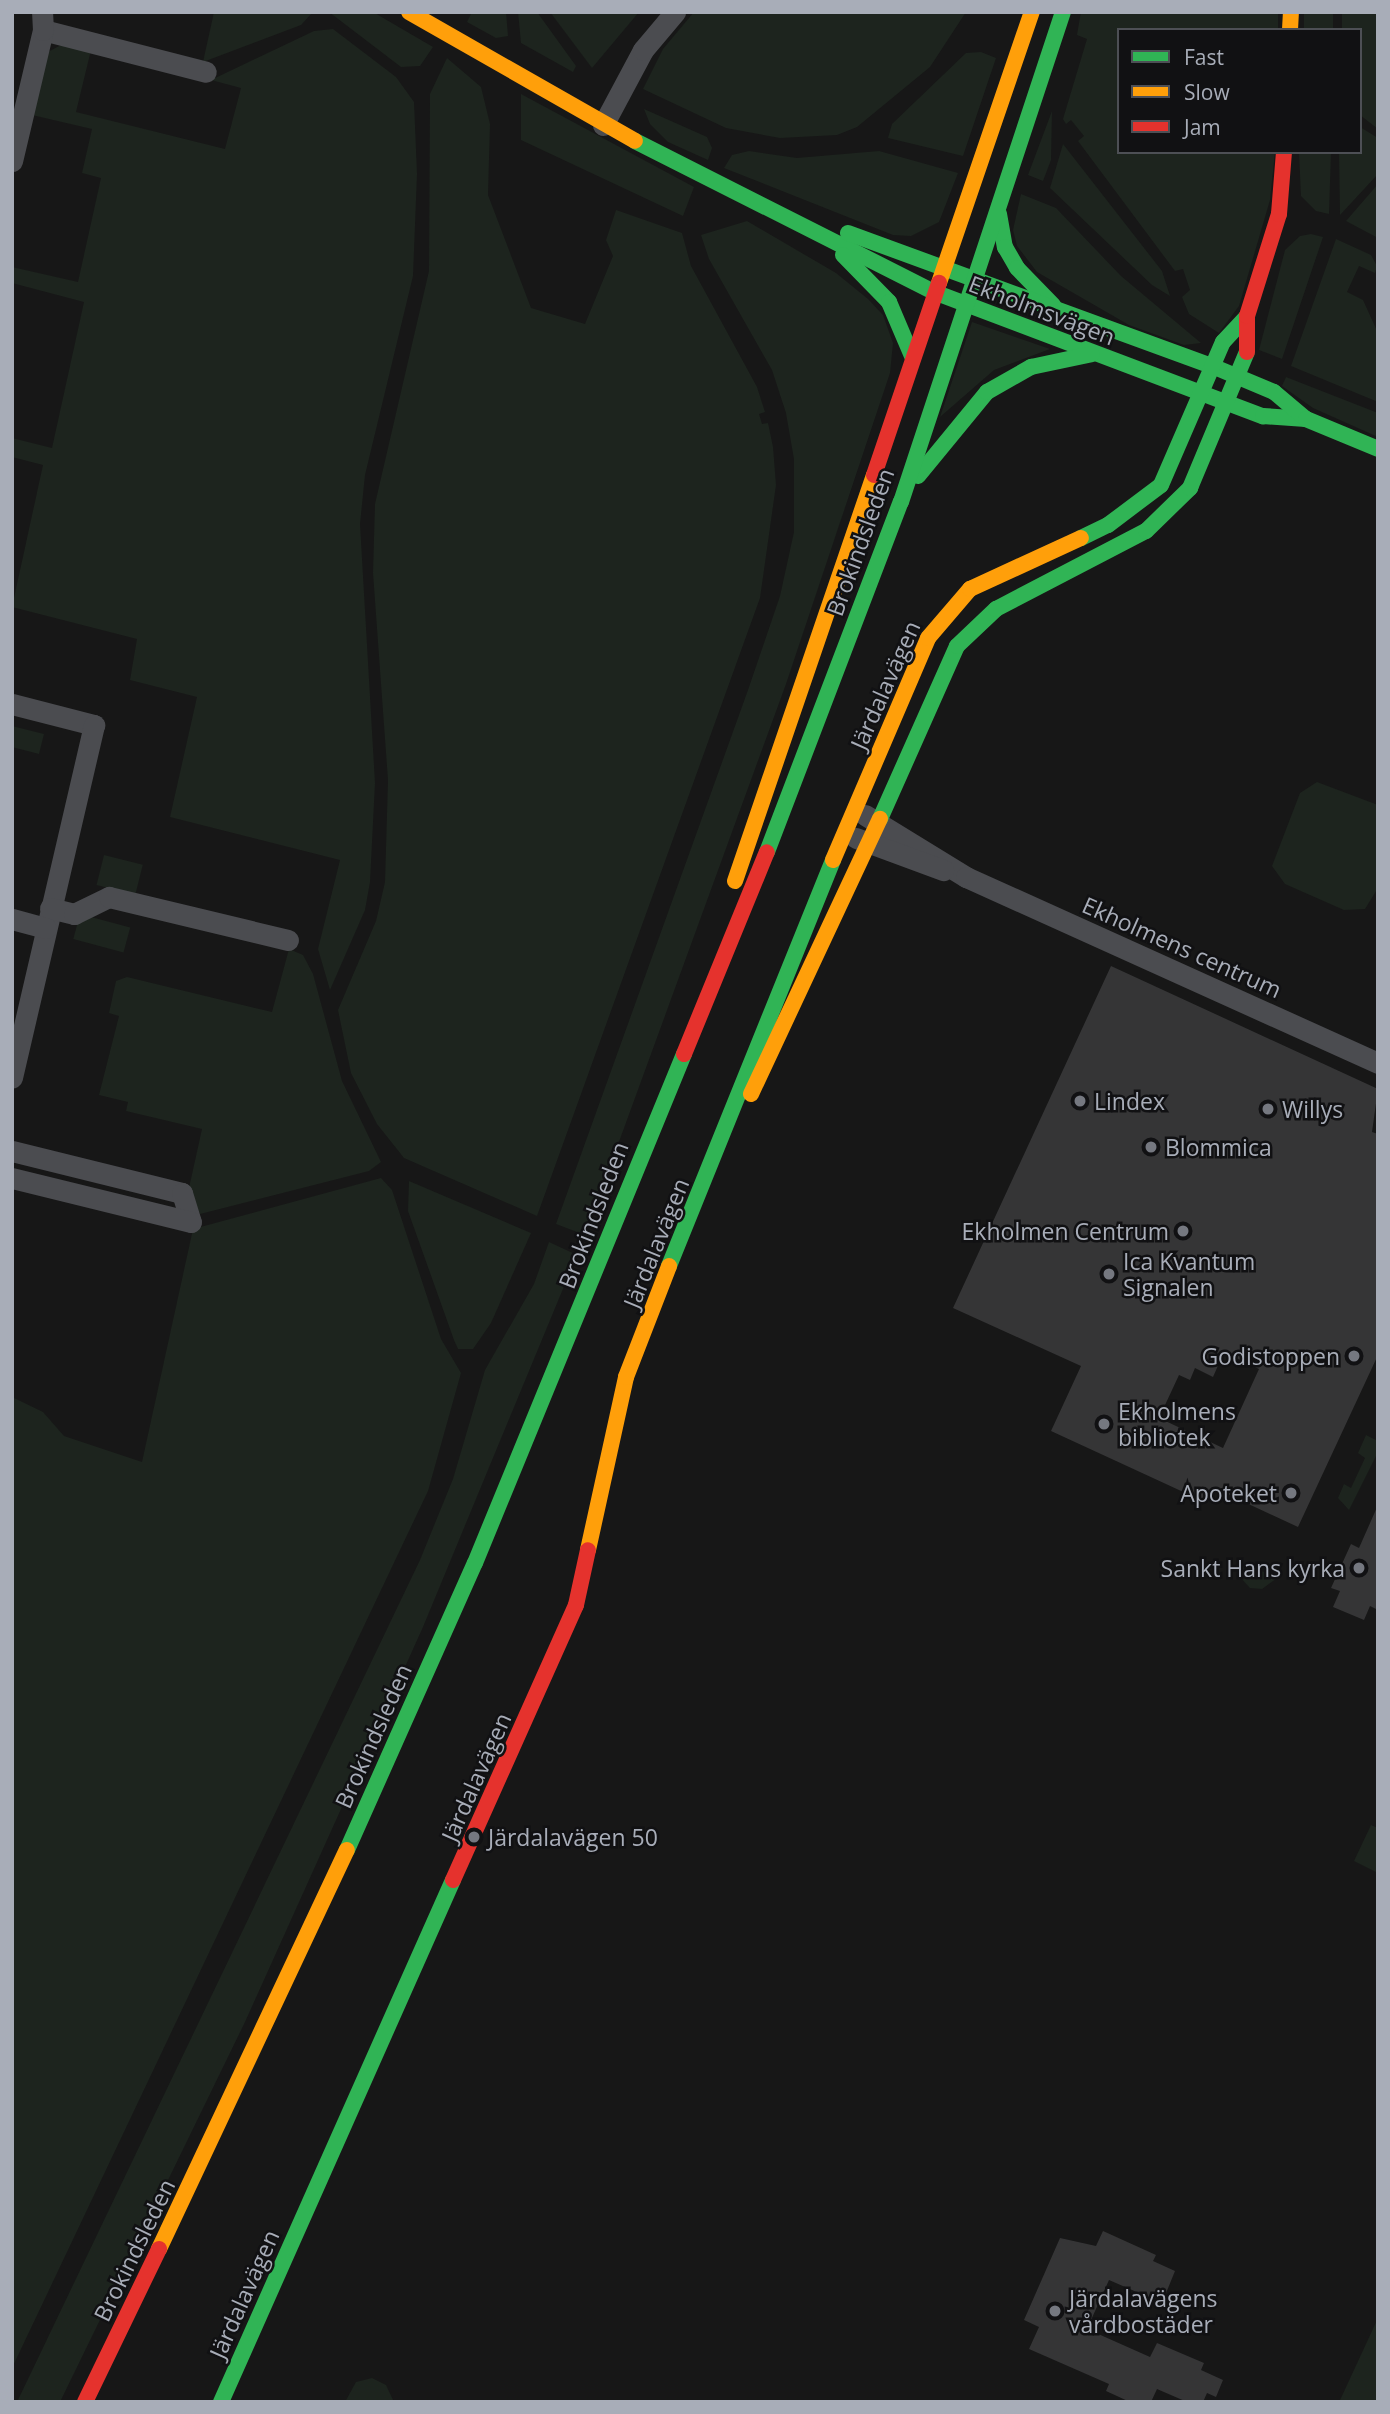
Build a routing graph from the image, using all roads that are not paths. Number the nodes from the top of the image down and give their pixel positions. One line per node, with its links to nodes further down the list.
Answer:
1 (409, 12): 7 (street, Ekholmsvägen)
2 (675, 12): 7 (street)
3 (1032, 12): 13 (street, Brokindsleden)
4 (1063, 12): 11 (street, Brokindsleden)
5 (43, 21): 6 (street); 9 (street)
6 (206, 72)
7 (603, 125): 10 (street, Ekholmsvägen)
8 (1284, 154): 18 (street, Järdalavägen)
9 (12, 161)
10 (774, 208): 12 (street, Ekholmsvägen); 13 (street, Ekholmsvägen)
11 (999, 214): 14 (street, Brokindsleden); 17 (street)
12 (832, 242): 15 (street, Ekholmsvägen); 20 (street)
13 (943, 268): 14 (street, Ekholmsvägen); 15 (street, Brokindsleden)
14 (976, 280): 16 (street, Brokindsleden); 17 (street, Ekholmsvägen)
15 (934, 292): 16 (street, Ekholmsvägen); 20 (street, Brokindsleden)
16 (966, 307): 19 (street, Ekholmsvägen); 27 (street, Brokindsleden)
17 (1061, 312): 21 (street, Ekholmsvägen)
18 (1247, 316): 21 (street, Järdalavägen); 22 (street, Järdalavägen)
19 (1093, 354): 23 (street, Ekholmsvägen); 27 (street)
20 (912, 356): 38 (street, Brokindsleden)
21 (1212, 366): 22 (street, Ekholmsvägen); 23 (street, Järdalavägen)
22 (1238, 377): 24 (street, Järdalavägen); 25 (street, Ekholmsvägen)
23 (1201, 393): 24 (street, Ekholmsvägen); 29 (street, Järdalavägen)
24 (1228, 404): 25 (street, Ekholmsvägen); 30 (street, Järdalavägen)
25 (1306, 419): 26 (street, Ekholmsvägen)
26 (1378, 449)
27 (901, 502): 38 (street, Brokindsleden)
28 (12, 704): 34 (street)
29 (854, 810): 30 (street, Ekholmens centrum); 31 (street, Järdalavägen)
30 (879, 822): 32 (street, Järdalavägen); 33 (street, Ekholmens centrum)
31 (845, 832): 32 (street, Ekholmens centrum); 41 (street, Järdalavägen)
32 (869, 845): 33 (street, Ekholmens centrum); 41 (street, Järdalavägen)
33 (965, 877): 37 (street, Ekholmens centrum)
34 (48, 918): 35 (street); 36 (street); 39 (street)
35 (12, 919)
36 (288, 940)
37 (1378, 1063)
38 (671, 1076): 43 (street, Brokindsleden)
39 (12, 1078)
40 (12, 1152): 42 (street)
41 (718, 1152): 44 (street, Järdalavägen)
42 (12, 1178)
43 (85, 2402)
44 (221, 2402)

